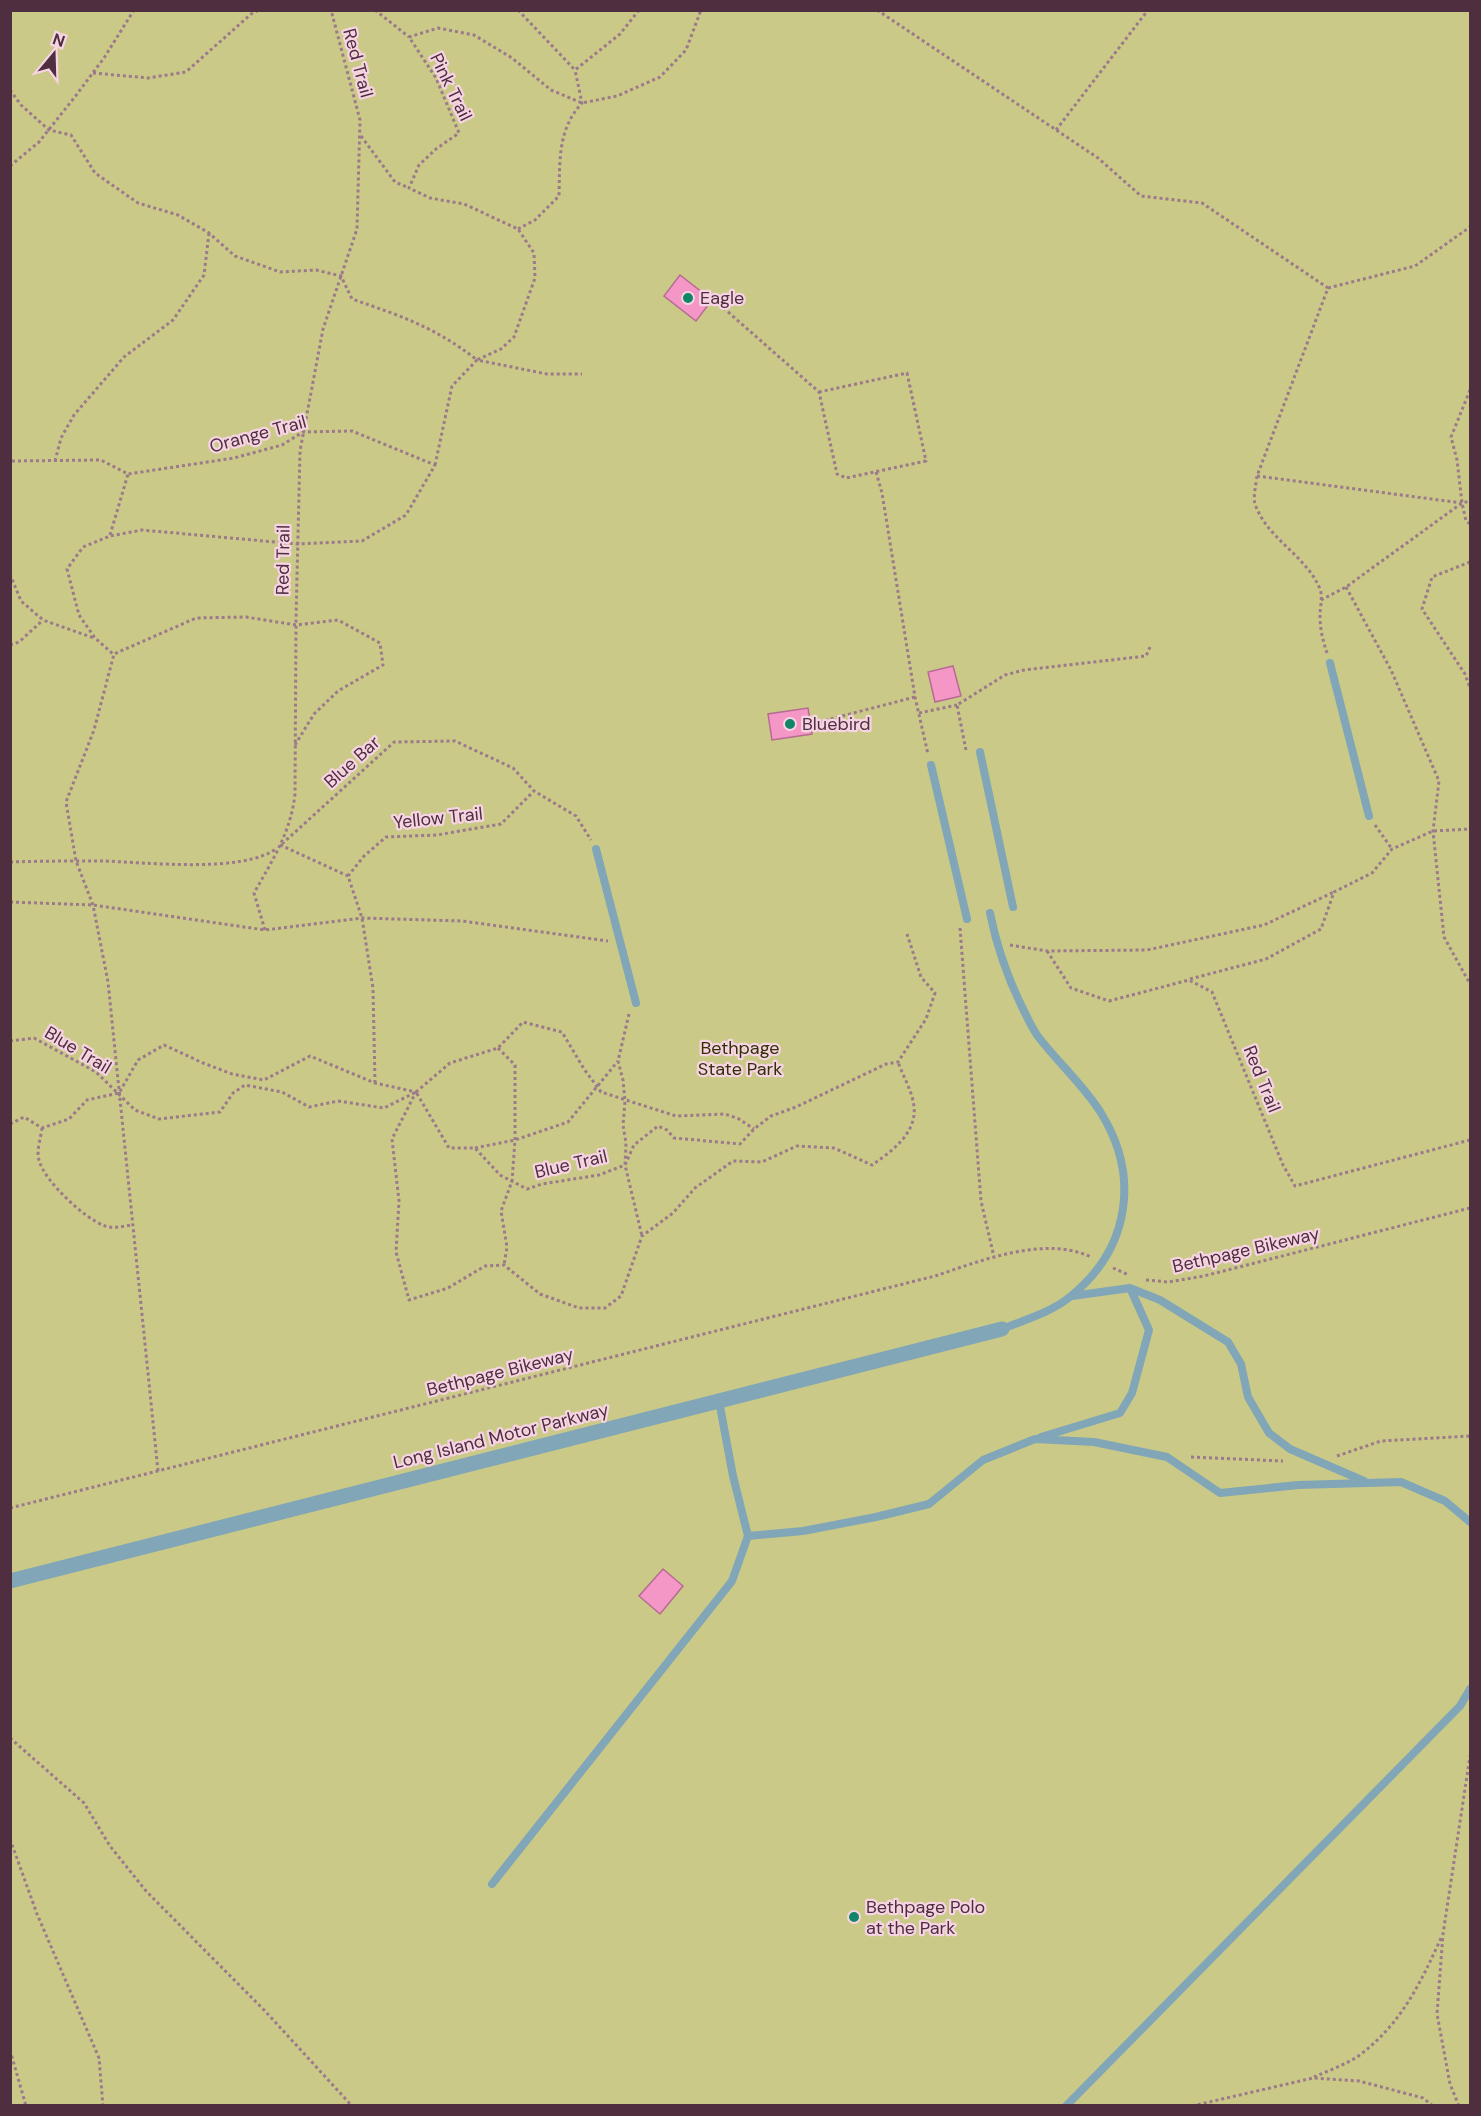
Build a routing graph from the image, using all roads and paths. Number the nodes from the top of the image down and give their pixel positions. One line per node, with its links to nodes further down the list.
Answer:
1 (134, 10): 12 (path)
2 (259, 10): 12 (path)
3 (331, 10): 17 (path, Red Trail)
4 (375, 10): 10 (path)
5 (518, 10): 11 (path)
6 (639, 10): 11 (path)
7 (702, 10): 14 (path)
8 (876, 10): 16 (path)
9 (1148, 10): 16 (path)
10 (410, 37): 14 (path, Pink Trail); 19 (path, Pink Trail)
11 (575, 70): 14 (path)
12 (93, 73): 15 (path)
13 (10, 90): 15 (path)
14 (582, 103): 21 (path)
15 (49, 130): 18 (path); 22 (path)
16 (1056, 130): 24 (path)
17 (359, 134): 19 (path); 23 (path, Red Trail)
18 (10, 166)
19 (409, 188): 21 (path)
20 (1470, 227): 24 (path)
21 (518, 229): 26 (path)
22 (209, 233): 23 (path); 32 (path)
23 (341, 276): 26 (path); 30 (path, Red Trail)
24 (1328, 288): 36 (path)
25 (719, 304): 29 (path)
26 (477, 360): 27 (path); 33 (path)
27 (582, 374)
28 (1470, 390): 38 (path)
29 (819, 392): 34 (path); 34 (path)
30 (303, 432): 33 (path, Orange Trail); 35 (path, Orange Trail); 41 (path, Red Trail)
31 (11, 461): 32 (path)
32 (56, 461): 35 (path)
33 (435, 465): 41 (path)
34 (876, 472): 54 (path)
35 (128, 474): 40 (path)
36 (1257, 476): 38 (path); 45 (path)
37 (1470, 501): 38 (path)
38 (1462, 503): 39 (path); 44 (path)
39 (1470, 524)
40 (110, 536): 41 (path); 48 (path)
41 (297, 544): 47 (path, Red Trail)
42 (1470, 562): 53 (path)
43 (10, 574): 46 (path)
44 (1346, 587): 45 (path); 65 (path)
45 (1321, 600): 52 (path)
46 (43, 621): 48 (path); 49 (path)
47 (296, 625): 51 (path); 58 (path, Red Trail); 58 (path)
48 (95, 638): 51 (path)
49 (10, 645)
50 (1150, 647): 55 (path)
51 (114, 654): 69 (path)
52 (1330, 663): 63 (lane)
53 (1470, 688)
54 (915, 697): 56 (path); 57 (path)
55 (957, 705): 56 (path); 60 (path)
56 (919, 713): 61 (path)
57 (819, 722)
58 (295, 745): 66 (path, Red Trail)
59 (980, 752): 75 (lane)
60 (967, 755)
61 (931, 765): 78 (lane)
62 (534, 791): 66 (path, Blue Bar); 67 (path, Blue Bar); 71 (path, Yellow Trail)
63 (1369, 816): 68 (path)
64 (1470, 829): 65 (path)
65 (1433, 831): 68 (path); 85 (path)
66 (280, 846): 69 (path); 71 (path); 79 (path)
67 (596, 849): 82 (lane)
68 (1392, 849): 72 (path)
69 (76, 861): 70 (path); 74 (path)
70 (10, 862)
71 (348, 876): 77 (path)
72 (1334, 892): 83 (path); 84 (path)
73 (10, 902): 74 (path)
74 (93, 905): 79 (path); 94 (path)
75 (1013, 907)
76 (990, 913): 81 (lane)
77 (362, 918): 79 (path); 82 (path); 91 (path)
78 (963, 920): 107 (path)
79 (265, 930)
80 (907, 934): 90 (path)
81 (997, 942): 83 (path); 108 (lane)
82 (620, 943): 86 (lane)
83 (1047, 951): 84 (path)
84 (1189, 980): 100 (path, Red Trail)
85 (1470, 984)
86 (633, 1006): 89 (path)
87 (10, 1041): 94 (path, Blue Trail)
88 (498, 1048): 92 (path); 93 (path); 99 (path)
89 (618, 1062): 92 (path); 95 (path)
90 (898, 1062): 98 (path, Blue Trail); 106 (path)
91 (375, 1083): 93 (path); 94 (path)
92 (596, 1086): 95 (path); 99 (path)
93 (416, 1092): 94 (path, Blue Trail); 101 (path); 109 (path)
94 (119, 1093): 97 (path); 105 (path)
95 (625, 1101): 98 (path); 102 (path)
96 (10, 1124): 97 (path)
97 (42, 1128): 105 (path)
98 (754, 1130): 102 (path, Blue Trail)
99 (515, 1140): 101 (path); 103 (path)
100 (1470, 1140)
101 (475, 1148): 103 (path, Blue Trail)
102 (625, 1165): 103 (path, Blue Trail); 106 (path)
103 (512, 1181): 109 (path)
104 (1470, 1208): 108 (path, Bethpage Bikeway)
105 (133, 1225): 119 (path)
106 (642, 1236): 109 (path)
107 (994, 1257): 108 (path, Bethpage Bikeway); 119 (path, Bethpage Bikeway)
108 (1103, 1263): 111 (lane)
109 (504, 1264)
110 (1130, 1288): 111 (lane); 115 (lane); 118 (lane)
111 (1072, 1296): 112 (lane)
112 (1002, 1329): 113 (street, Long Island Motor Parkway)
113 (720, 1401): 123 (lane); 124 (street, Long Island Motor Parkway)
114 (1470, 1436): 118 (path)
115 (1035, 1439): 116 (lane); 123 (lane)
116 (1167, 1456): 117 (path); 120 (lane)
117 (1284, 1461)
118 (1320, 1462): 120 (lane)
119 (158, 1471): 121 (path, Bethpage Bikeway)
120 (1366, 1482): 122 (lane)
121 (10, 1508)
122 (1470, 1522)
123 (748, 1536): 129 (lane)
124 (10, 1581)
125 (1470, 1689): 136 (lane)
126 (10, 1738): 135 (path)
127 (1470, 1756): 130 (path)
128 (10, 1839): 134 (path)
129 (492, 1884)
130 (1443, 1934): 132 (path); 139 (path)
131 (10, 2050): 133 (path)
132 (1313, 2078): 137 (path); 138 (path)
133 (26, 2106)
134 (103, 2106)
135 (352, 2106)
136 (1066, 2106)
137 (1192, 2106)
138 (1433, 2106)
139 (1459, 2106)

